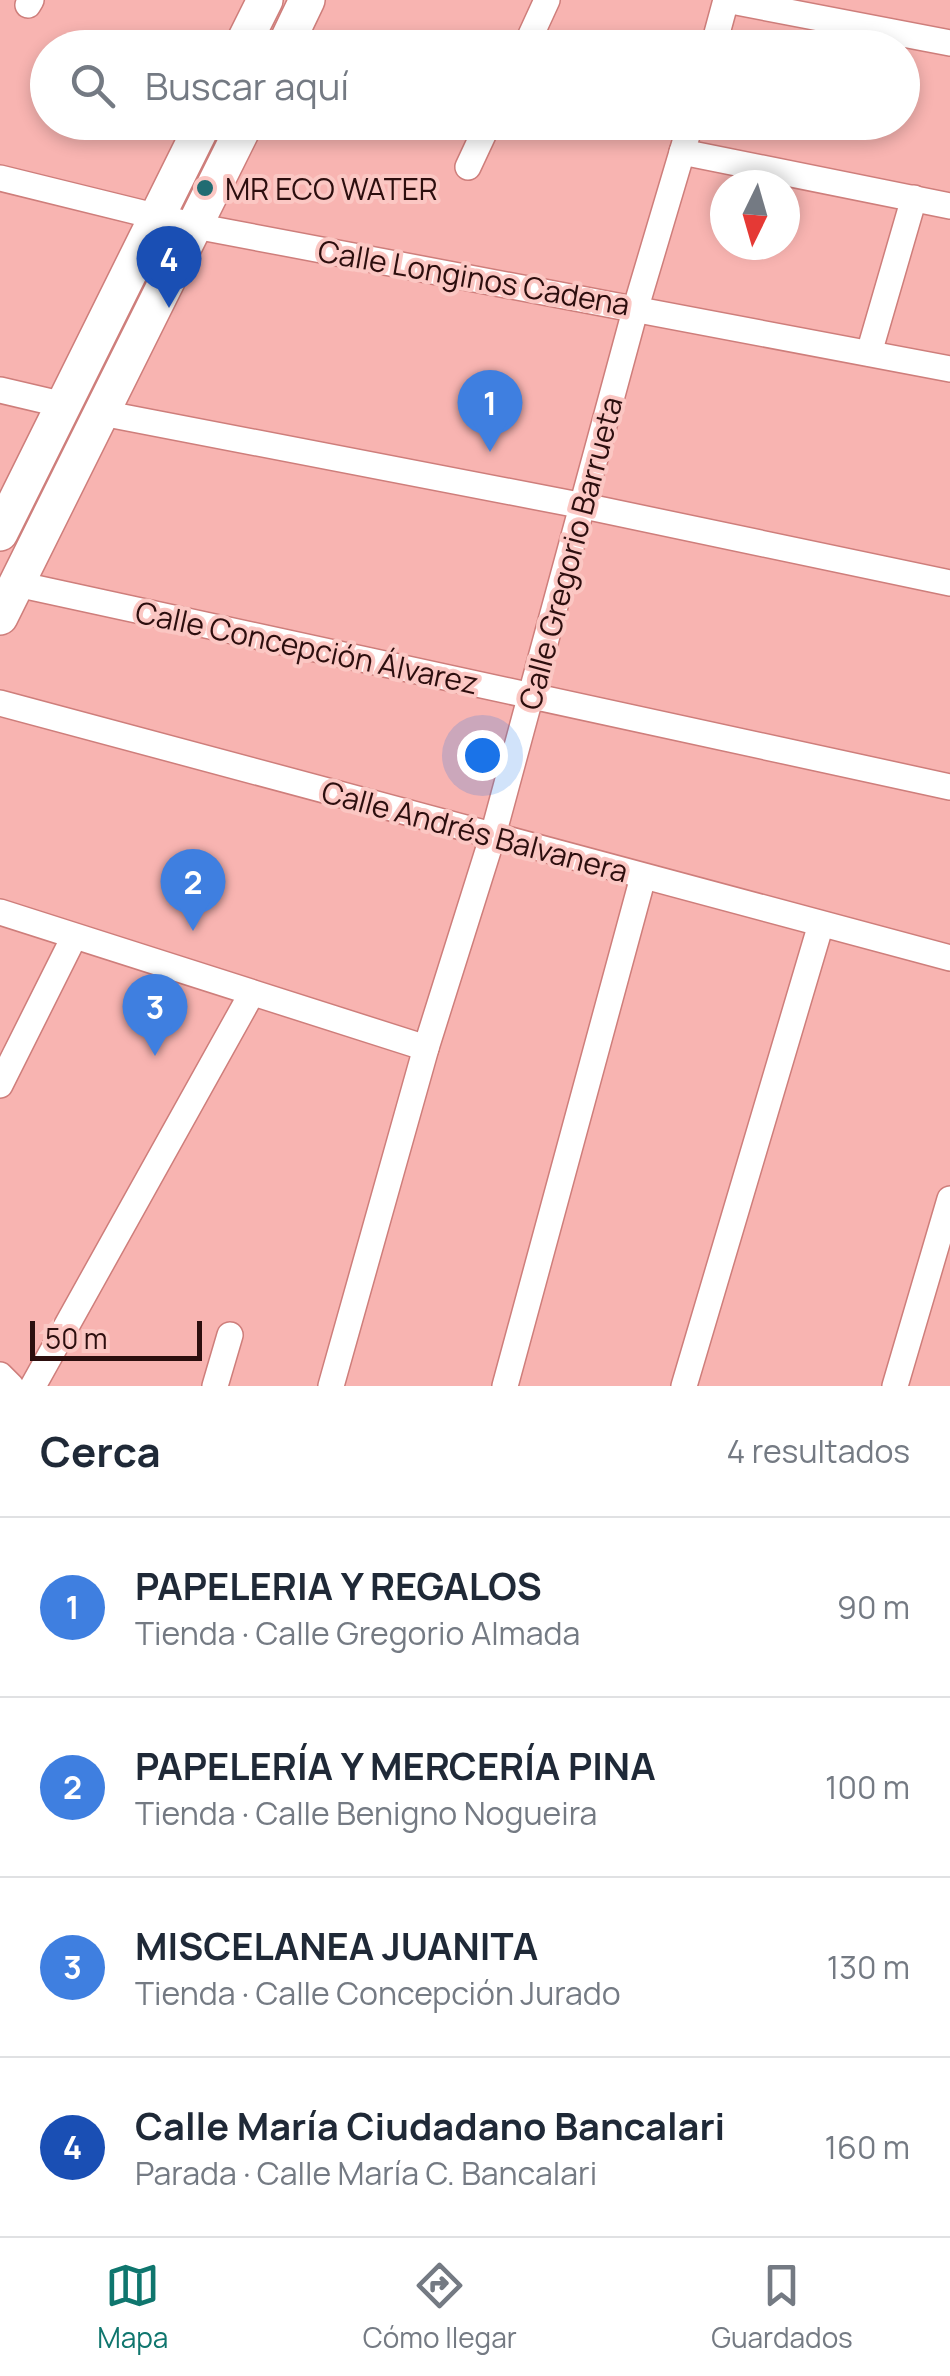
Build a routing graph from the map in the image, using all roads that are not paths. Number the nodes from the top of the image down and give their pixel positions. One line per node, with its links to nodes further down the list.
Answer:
1 (265, 0): 5 (street)
2 (308, 0): 6 (street)
3 (547, 0): 7 (street)
4 (726, 0): 8 (street); 9 (street)
5 (251, 30)
6 (293, 30)
7 (533, 30)
8 (717, 30)
9 (882, 30)
10 (920, 37): 11 (street)
11 (950, 43)
12 (195, 140): 21 (street)
13 (237, 140): 22 (street)
14 (481, 140): 17 (street)
15 (686, 140): 16 (street, Calle Gregorio Barrueta)
16 (682, 152): 19 (street); 23 (street, Calle Gregorio Barrueta)
17 (468, 168)
18 (0, 178): 21 (street, Calle Longinos Cadena)
19 (914, 198): 20 (street); 24 (street)
20 (950, 206)
21 (157, 216): 22 (street, Calle Longinos Cadena); 27 (street)
22 (195, 226): 23 (street, Calle Longinos Cadena); 28 (street)
23 (636, 307): 24 (street, Calle Longinos Cadena); 29 (street, Calle Gregorio Barrueta)
24 (869, 353): 25 (street, Calle Longinos Cadena)
25 (950, 369)
26 (0, 390): 27 (street)
27 (64, 405): 30 (street)
28 (102, 412): 29 (street); 32 (street)
29 (584, 506): 31 (street); 34 (street, Calle Gregorio Barrueta)
30 (0, 533)
31 (950, 583)
32 (17, 584): 33 (street); 34 (street, Calle Concepción Álvarez)
33 (0, 617)
34 (530, 696): 36 (street, Calle Concepción Álvarez); 37 (street, Calle Gregorio Barrueta)
35 (0, 703): 37 (street, Calle Andrés Balvanera)
36 (950, 787)
37 (493, 836): 38 (street, Calle Andrés Balvanera); 44 (street, Calle Gregorio Barrueta)
38 (643, 877): 40 (street, Calle Andrés Balvanera); 53 (street)
39 (0, 912): 41 (street)
40 (821, 924): 42 (street, Calle Andrés Balvanera); 54 (street)
41 (74, 937): 43 (street); 45 (street)
42 (950, 958)
43 (252, 993): 44 (street); 50 (street)
44 (426, 1048): 52 (street, Calle Gregorio Barrueta)
45 (0, 1086)
46 (950, 1199): 55 (street)
47 (230, 1335): 51 (street)
48 (0, 1375): 49 (street)
49 (11, 1386)
50 (34, 1386)
51 (216, 1386)
52 (331, 1386)
53 (505, 1386)
54 (684, 1386)
55 (895, 1386)

